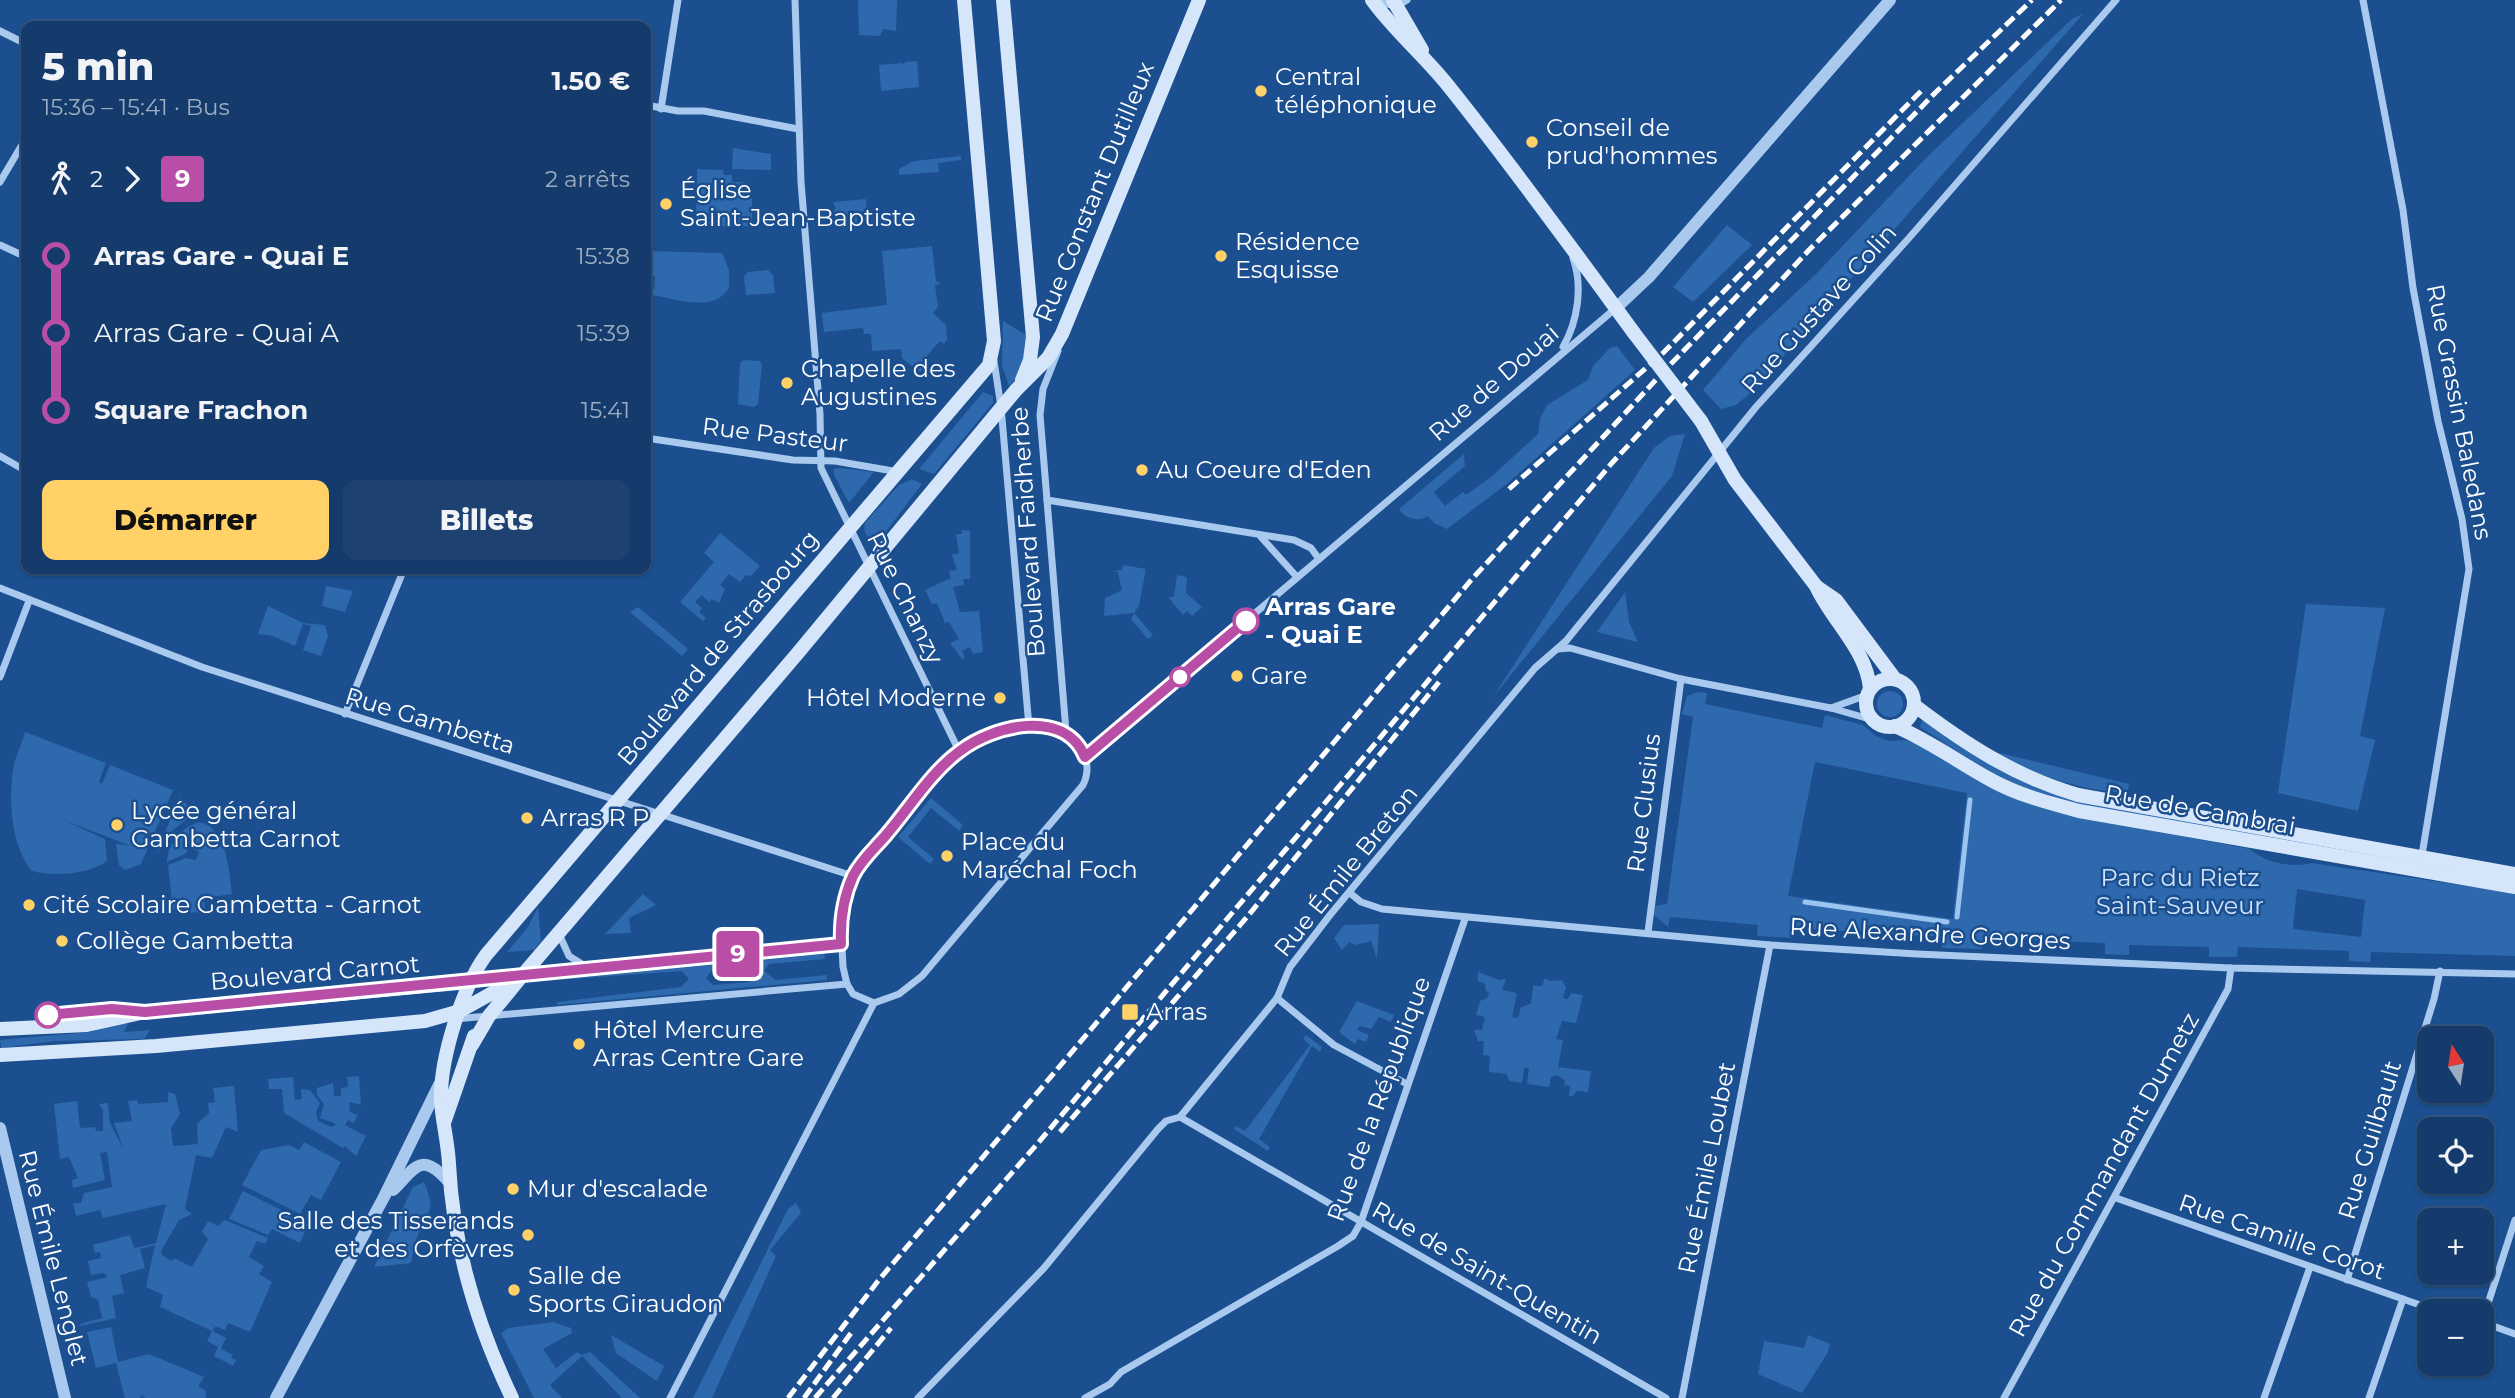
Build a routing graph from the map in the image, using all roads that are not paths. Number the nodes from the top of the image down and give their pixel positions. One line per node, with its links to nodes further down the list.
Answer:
1 (678, 0): 15 (street)
2 (795, 0): 16 (street)
3 (964, 0): 24 (main road, Boulevard Faidherbe)
4 (1003, 0): 26 (main road, Boulevard Faidherbe)
5 (1199, 0): 23 (main road, Rue Constant Dutilleux)
6 (1373, 0): 10 (street); 13 (main road)
7 (1890, 0): 22 (street, Rue de Douai)
8 (2116, 0): 29 (street, Rue Gustave Colin)
9 (2363, 0): 59 (street, Rue Grassin Baledans)
10 (1399, 2): 13 (main road)
11 (0, 32): 12 (street)
12 (21, 42)
13 (1426, 57): 19 (main road)
14 (651, 106): 15 (street)
15 (661, 108): 16 (street)
16 (798, 129): 31 (street)
17 (21, 146): 18 (street)
18 (0, 182)
19 (1567, 243): 22 (main road); 25 (street)
20 (0, 245): 21 (street)
21 (21, 255)
22 (1616, 308): 25 (street, Rue de Douai); 29 (main road, bridge)
23 (1062, 334): 26 (main road, Rue Constant Dutilleux); 34 (street, Boulevard Faidherbe)
24 (994, 346): 27 (street, Boulevard Faidherbe); 33 (main road, Boulevard de Strasbourg)
25 (1559, 354): 37 (street, Rue de Douai)
26 (1016, 390): 27 (main road)
27 (1002, 407): 38 (main road); 53 (street, Boulevard Faidherbe)
28 (651, 439): 31 (street, Rue Pasteur)
29 (1719, 450): 41 (main road); 44 (street, Rue Gustave Colin)
30 (0, 456): 32 (street)
31 (821, 461): 33 (street, Rue Pasteur); 35 (street, Rue Chanzy)
32 (21, 468)
33 (899, 472): 35 (main road, Boulevard de Strasbourg)
34 (1047, 499): 36 (street); 55 (street, Boulevard Faidherbe)
35 (849, 529): 38 (street, Rue Chanzy); 57 (main road, Boulevard de Strasbourg)
36 (1260, 537): 37 (street); 40 (street)
37 (1319, 559): 40 (street, Rue de Douai)
38 (868, 568): 53 (street, Rue Chanzy); 58 (main road)
39 (402, 574): 51 (street)
40 (1297, 578): 56 (street, Rue de Douai)
41 (1816, 586): 47 (main road); 48 (main road)
42 (0, 588): 43 (street, Rue Gambetta)
43 (29, 601): 45 (street); 51 (street, Rue Gambetta)
44 (1558, 649): 46 (street); 62 (street, Rue Émile Breton)
45 (0, 677)
46 (1681, 679): 50 (street); 64 (street, Rue Clusius)
47 (1895, 679): 48 (main road); 49 (main road)
48 (1868, 692): 50 (street); 52 (main road)
49 (1914, 705): 54 (main road); 59 (main road, Rue de Cambrai)
50 (1831, 708): 52 (street)
51 (345, 715): 57 (street, Rue Gambetta)
52 (1873, 720): 54 (main road)
53 (1029, 726): 55 (street)
54 (1895, 726): 61 (main road, Rue de Cambrai)
55 (1066, 731): 56 (street)
56 (1085, 757): 76 (street)
57 (620, 799): 58 (street, Rue Gambetta); 72 (main road, Boulevard de Strasbourg)
58 (660, 813): 65 (main road); 66 (street, Rue Gambetta)
59 (2422, 855): 60 (main road, Rue de Cambrai)
60 (2515, 874)
61 (2515, 887)
62 (1350, 893): 63 (street, Rue Alexandre Georges); 74 (street, Rue Émile Breton)
63 (1465, 919): 64 (street, Rue Alexandre Georges); 84 (street, Rue de la République)
64 (1648, 932): 67 (street, Rue Alexandre Georges)
65 (559, 934): 66 (street); 71 (main road)
66 (841, 944): 73 (street)
67 (1770, 945): 68 (street, Rue Alexandre Georges); 107 (street, Rue Émile Loubet)
68 (2231, 968): 69 (street, Rue Alexandre Georges); 90 (street, Rue du Commandant Dumetz)
69 (2440, 971): 70 (street, Rue Alexandre Georges); 94 (street, Rue Guilbault)
70 (2515, 974)
71 (521, 977): 75 (main road); 78 (main road)
72 (469, 982): 75 (main road); 77 (main road, Boulevard de Strasbourg); 80 (main road, Boulevard Carnot)
73 (847, 984): 76 (street); 78 (street)
74 (1277, 998): 84 (street); 85 (street, Rue Émile Breton)
75 (482, 1000): 77 (main road); 78 (main road)
76 (874, 1003): 103 (street)
77 (458, 1015): 78 (street); 79 (main road); 81 (main road, Boulevard de Strasbourg)
78 (484, 1016): 86 (main road)
79 (430, 1020): 81 (main road); 82 (main road)
80 (0, 1029)
81 (450, 1045): 83 (main road, Boulevard de Strasbourg)
82 (0, 1055)
83 (443, 1075): 86 (main road, Boulevard de Strasbourg); 89 (street)
84 (1407, 1084): 92 (street, Rue de la République)
85 (1180, 1117): 92 (street, Rue de Saint-Quentin); 104 (street, Rue Émile Breton)
86 (445, 1121): 88 (main road, Boulevard de Strasbourg)
87 (0, 1128): 100 (street, Rue Émile Lenglet)
88 (449, 1182): 89 (street); 102 (main road, Boulevard de Strasbourg)
89 (384, 1196): 101 (street)
90 (2116, 1198): 93 (street, Rue Camille Corot); 108 (street, Rue du Commandant Dumetz)
91 (2515, 1220): 96 (street)
92 (1360, 1222): 105 (street, Rue de la République); 106 (street, Rue de Saint-Quentin)
93 (2310, 1267): 94 (street, Rue Camille Corot); 109 (street)
94 (2347, 1280): 95 (street, Rue Camille Corot)
95 (2403, 1299): 97 (street, Rue Camille Corot); 110 (street)
96 (2489, 1299)
97 (2417, 1304)
98 (2494, 1326): 99 (street)
99 (2515, 1334)
100 (65, 1398)
101 (276, 1398)
102 (512, 1398)
103 (670, 1398)
104 (918, 1398)
105 (1085, 1398)
106 (1666, 1398)
107 (1682, 1398)
108 (2004, 1398)
109 (2264, 1398)
110 (2369, 1398)

